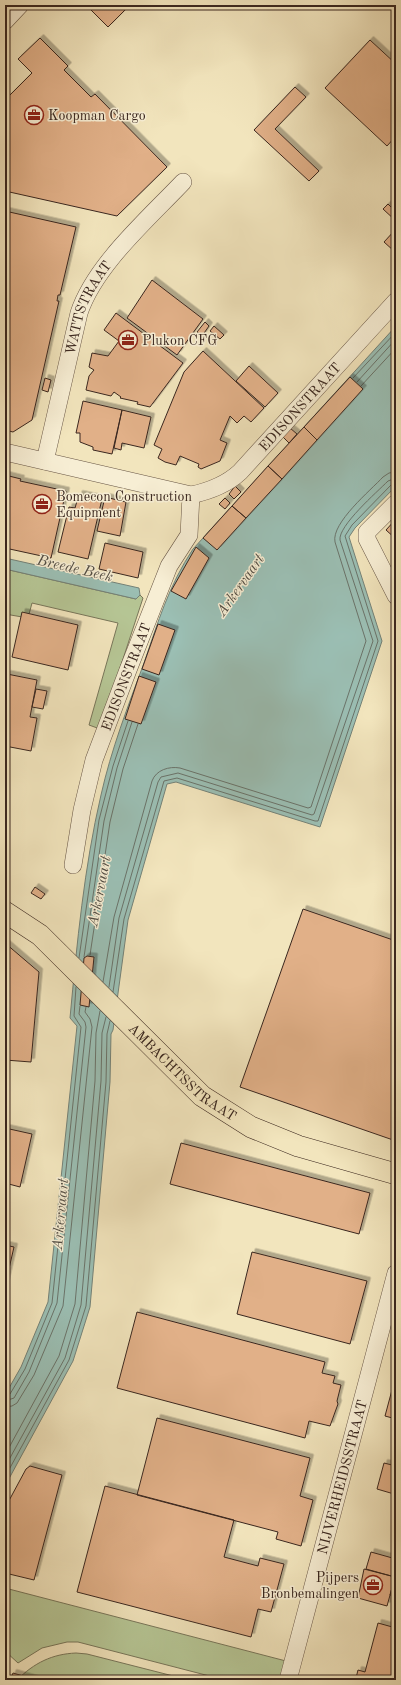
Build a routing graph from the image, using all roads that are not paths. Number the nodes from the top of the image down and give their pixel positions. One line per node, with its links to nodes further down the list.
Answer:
1 (20, 5): 2 (street)
2 (5, 21)
3 (183, 182): 6 (street, WATTSTRAAT)
4 (396, 301): 7 (street, EDISONSTRAAT)
5 (5, 452): 6 (street, EDISONSTRAAT)
6 (45, 461): 7 (street, EDISONSTRAAT)
7 (191, 495): 10 (street, EDISONSTRAAT)
8 (396, 503): 9 (street)
9 (396, 596)
10 (73, 865)
11 (5, 912): 12 (main road, AMBACHTSSTRAAT)
12 (396, 1174)
13 (396, 1273): 14 (street, NIJVERHEIDSSTRAAT)
14 (288, 1680)

